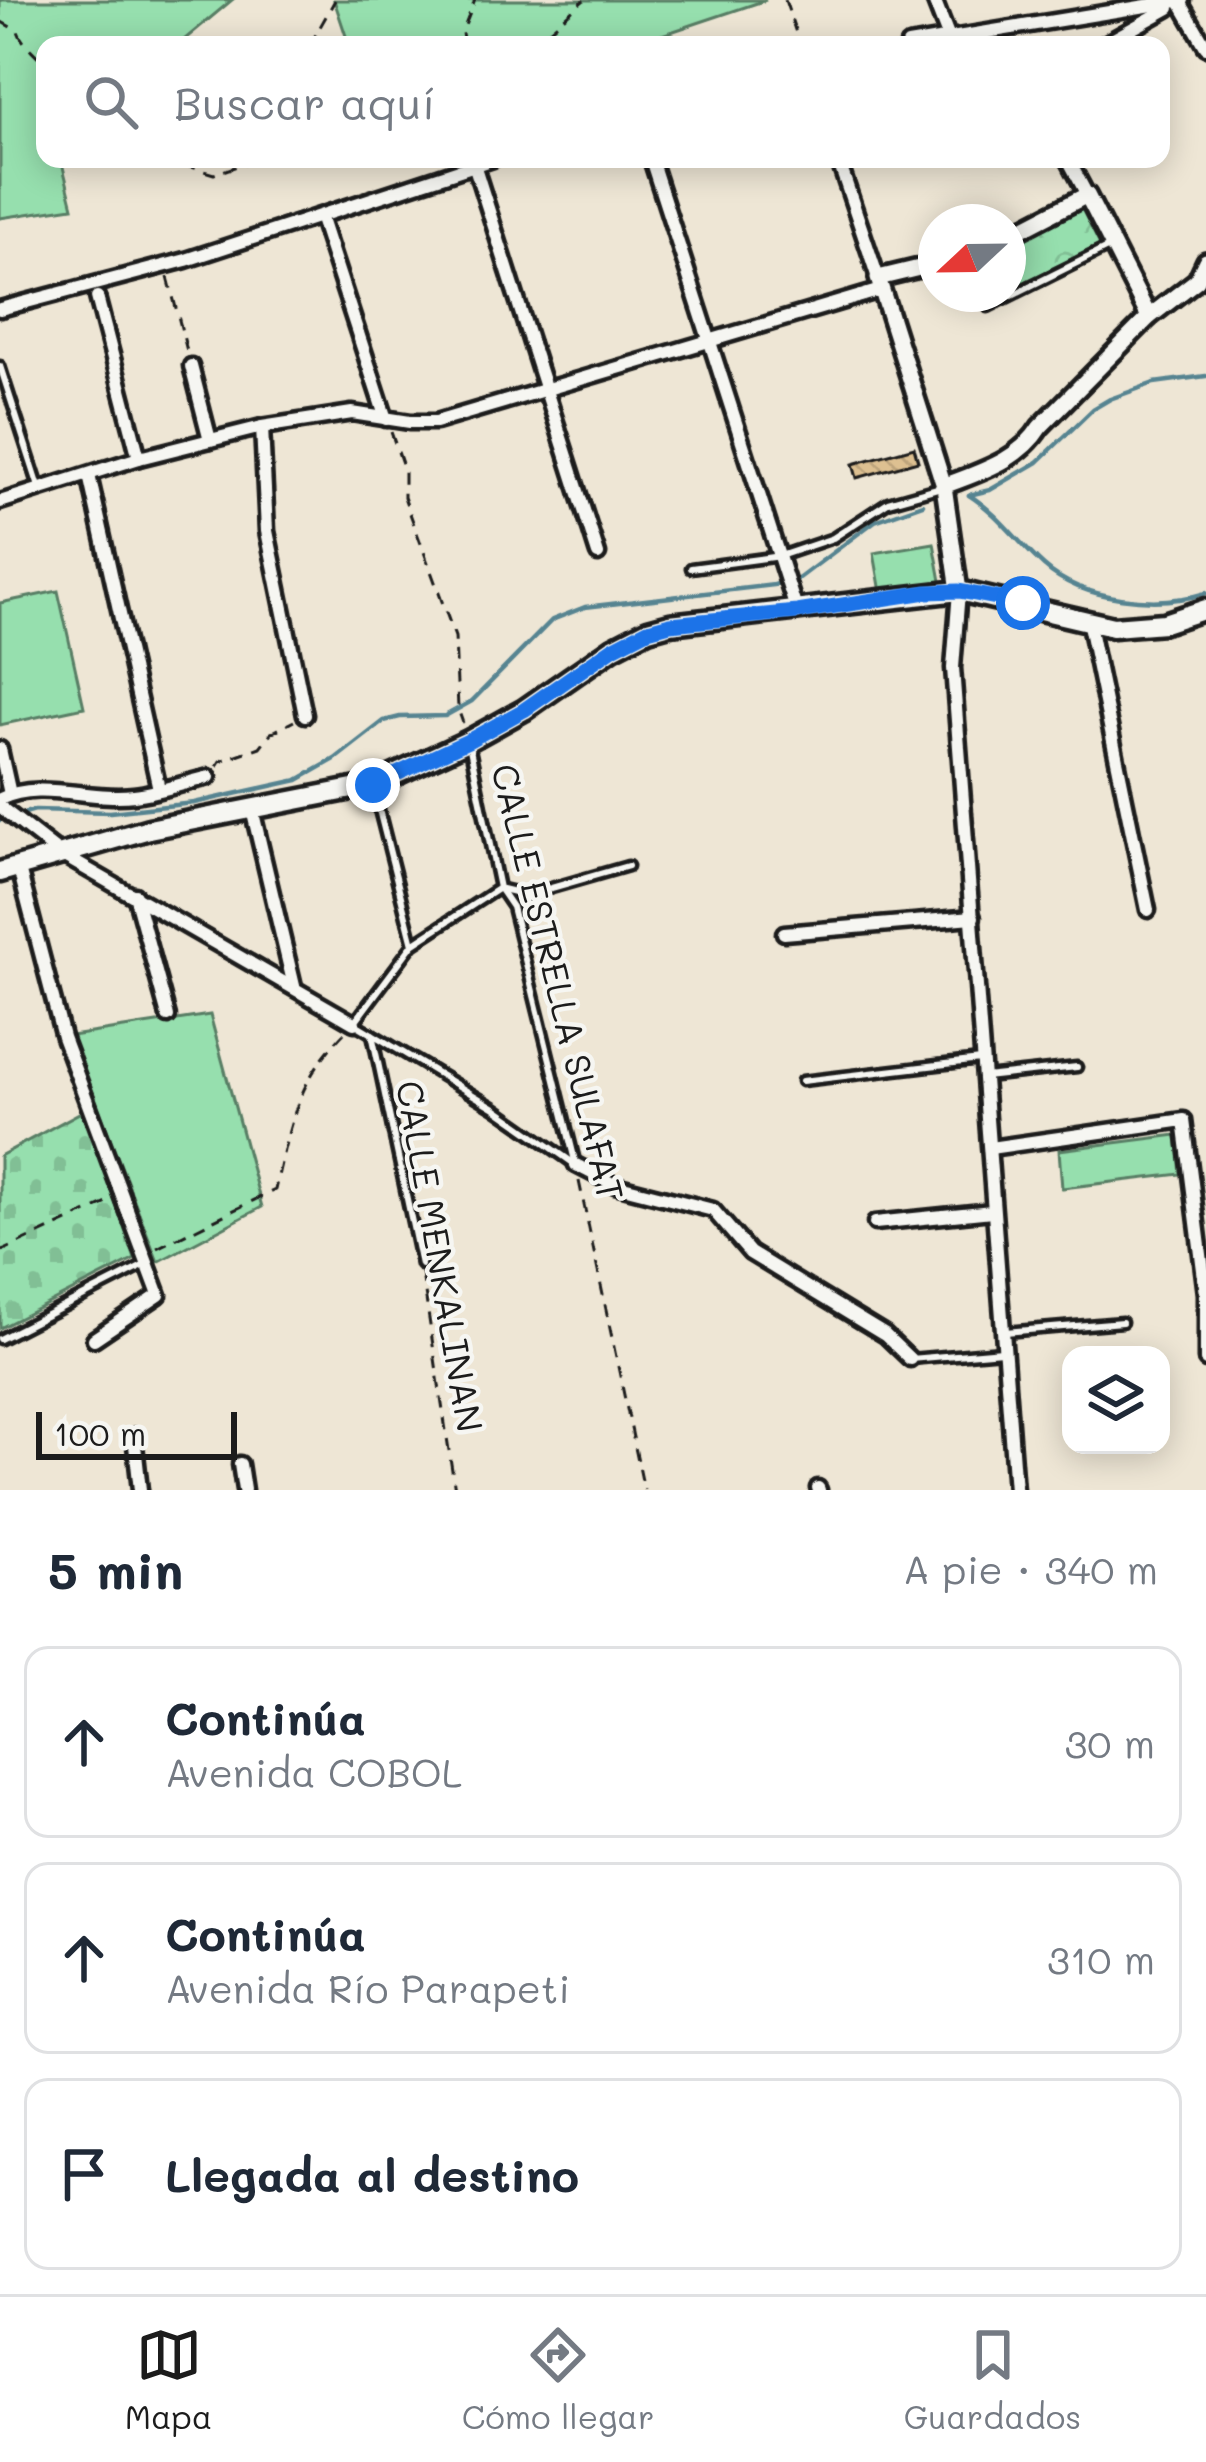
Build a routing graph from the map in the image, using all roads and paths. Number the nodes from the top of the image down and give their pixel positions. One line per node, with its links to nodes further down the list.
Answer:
1 (335, 0): 9 (path)
2 (475, 0): 10 (path)
3 (584, 0): 11 (path)
4 (785, 0): 12 (path)
5 (934, 0): 13 (street)
6 (1181, 0): 8 (street); 15 (street); 16 (street)
7 (0, 21): 17 (path)
8 (1001, 28): 13 (street); 14 (street)
9 (315, 36)
10 (462, 36)
11 (542, 36)
12 (797, 36)
13 (948, 36)
14 (1005, 36)
15 (1119, 36)
16 (1206, 47)
17 (36, 54)
18 (194, 168): 19 (path)
19 (232, 168)
20 (463, 168): 26 (street)
21 (475, 168): 41 (street)
22 (654, 168): 38 (street)
23 (841, 168): 33 (street)
24 (1073, 168): 25 (street)
25 (1087, 195): 27 (street); 28 (street)
26 (321, 219): 29 (street); 42 (street)
27 (1026, 227)
28 (1113, 246): 34 (lane); 37 (street)
29 (186, 260): 36 (street); 39 (path)
30 (1206, 261): 32 (street)
31 (918, 270): 33 (street)
32 (1201, 279): 37 (street)
33 (879, 284): 38 (street); 47 (street)
34 (1026, 288)
35 (97, 297): 45 (street)
36 (0, 309)
37 (1149, 317): 47 (street)
38 (709, 339): 41 (street); 51 (street)
39 (191, 365): 44 (street)
40 (0, 366): 48 (lane)
41 (545, 387): 42 (street); 50 (street)
42 (386, 419): 43 (street); 58 (path, CALLE ESTRELLA SULAFAT)
43 (262, 427): 44 (street); 57 (street)
44 (210, 440): 45 (street)
45 (139, 458): 46 (street)
46 (89, 475): 48 (street); 62 (street)
47 (944, 486): 51 (lane); 53 (street)
48 (40, 490): 49 (street)
49 (0, 502)
50 (598, 554)
51 (780, 556): 52 (lane); 54 (street)
52 (691, 568)
53 (959, 591): 54 (main road); 56 (main road); 71 (street)
54 (795, 603): 58 (main road)
55 (1206, 609): 56 (main road)
56 (1088, 620): 70 (street)
57 (304, 715): 60 (path)
58 (468, 741): 61 (main road); 68 (lane, CALLE ESTRELLA SULAFAT)
59 (0, 749): 63 (street)
60 (209, 777): 62 (street)
61 (373, 785): 64 (main road); 73 (lane)
62 (159, 789): 63 (street)
63 (4, 800): 65 (street)
64 (252, 809): 65 (main road); 74 (street)
65 (59, 853): 67 (main road); 69 (street)
66 (628, 866): 68 (lane)
67 (9, 868): 88 (street)
68 (499, 888): 73 (lane); 83 (lane, CALLE ESTRELLA SULAFAT)
69 (135, 895): 74 (street); 75 (street)
70 (1148, 910)
71 (973, 917): 72 (street); 78 (street)
72 (784, 933)
73 (412, 944): 76 (lane)
74 (294, 986): 76 (street)
75 (168, 1016)
76 (354, 1023): 77 (lane); 88 (path)
77 (371, 1033): 83 (lane); 89 (lane, CALLE MENKALINAN)
78 (984, 1060): 80 (street); 81 (lane)
79 (1077, 1067): 80 (lane)
80 (985, 1077): 82 (street)
81 (802, 1081)
82 (991, 1148): 85 (street); 92 (street)
83 (576, 1165): 96 (street); 103 (path, CALLE ESTRELLA SULAFAT)
84 (107, 1203): 87 (path)
85 (992, 1211): 86 (street); 91 (street)
86 (875, 1223)
87 (0, 1252)
88 (146, 1259): 93 (lane); 94 (street)
89 (421, 1265): 102 (path, CALLE MENKALINAN)
90 (1122, 1322): 91 (lane)
91 (1001, 1332): 95 (street)
92 (1205, 1336): 97 (street)
93 (0, 1339)
94 (94, 1339)
95 (1002, 1352): 96 (lane); 104 (street)
96 (910, 1359)
97 (1206, 1360)
98 (134, 1436): 100 (street)
99 (240, 1464): 101 (street)
100 (140, 1490)
101 (244, 1490)
102 (455, 1490)
103 (644, 1490)
104 (1016, 1490)

